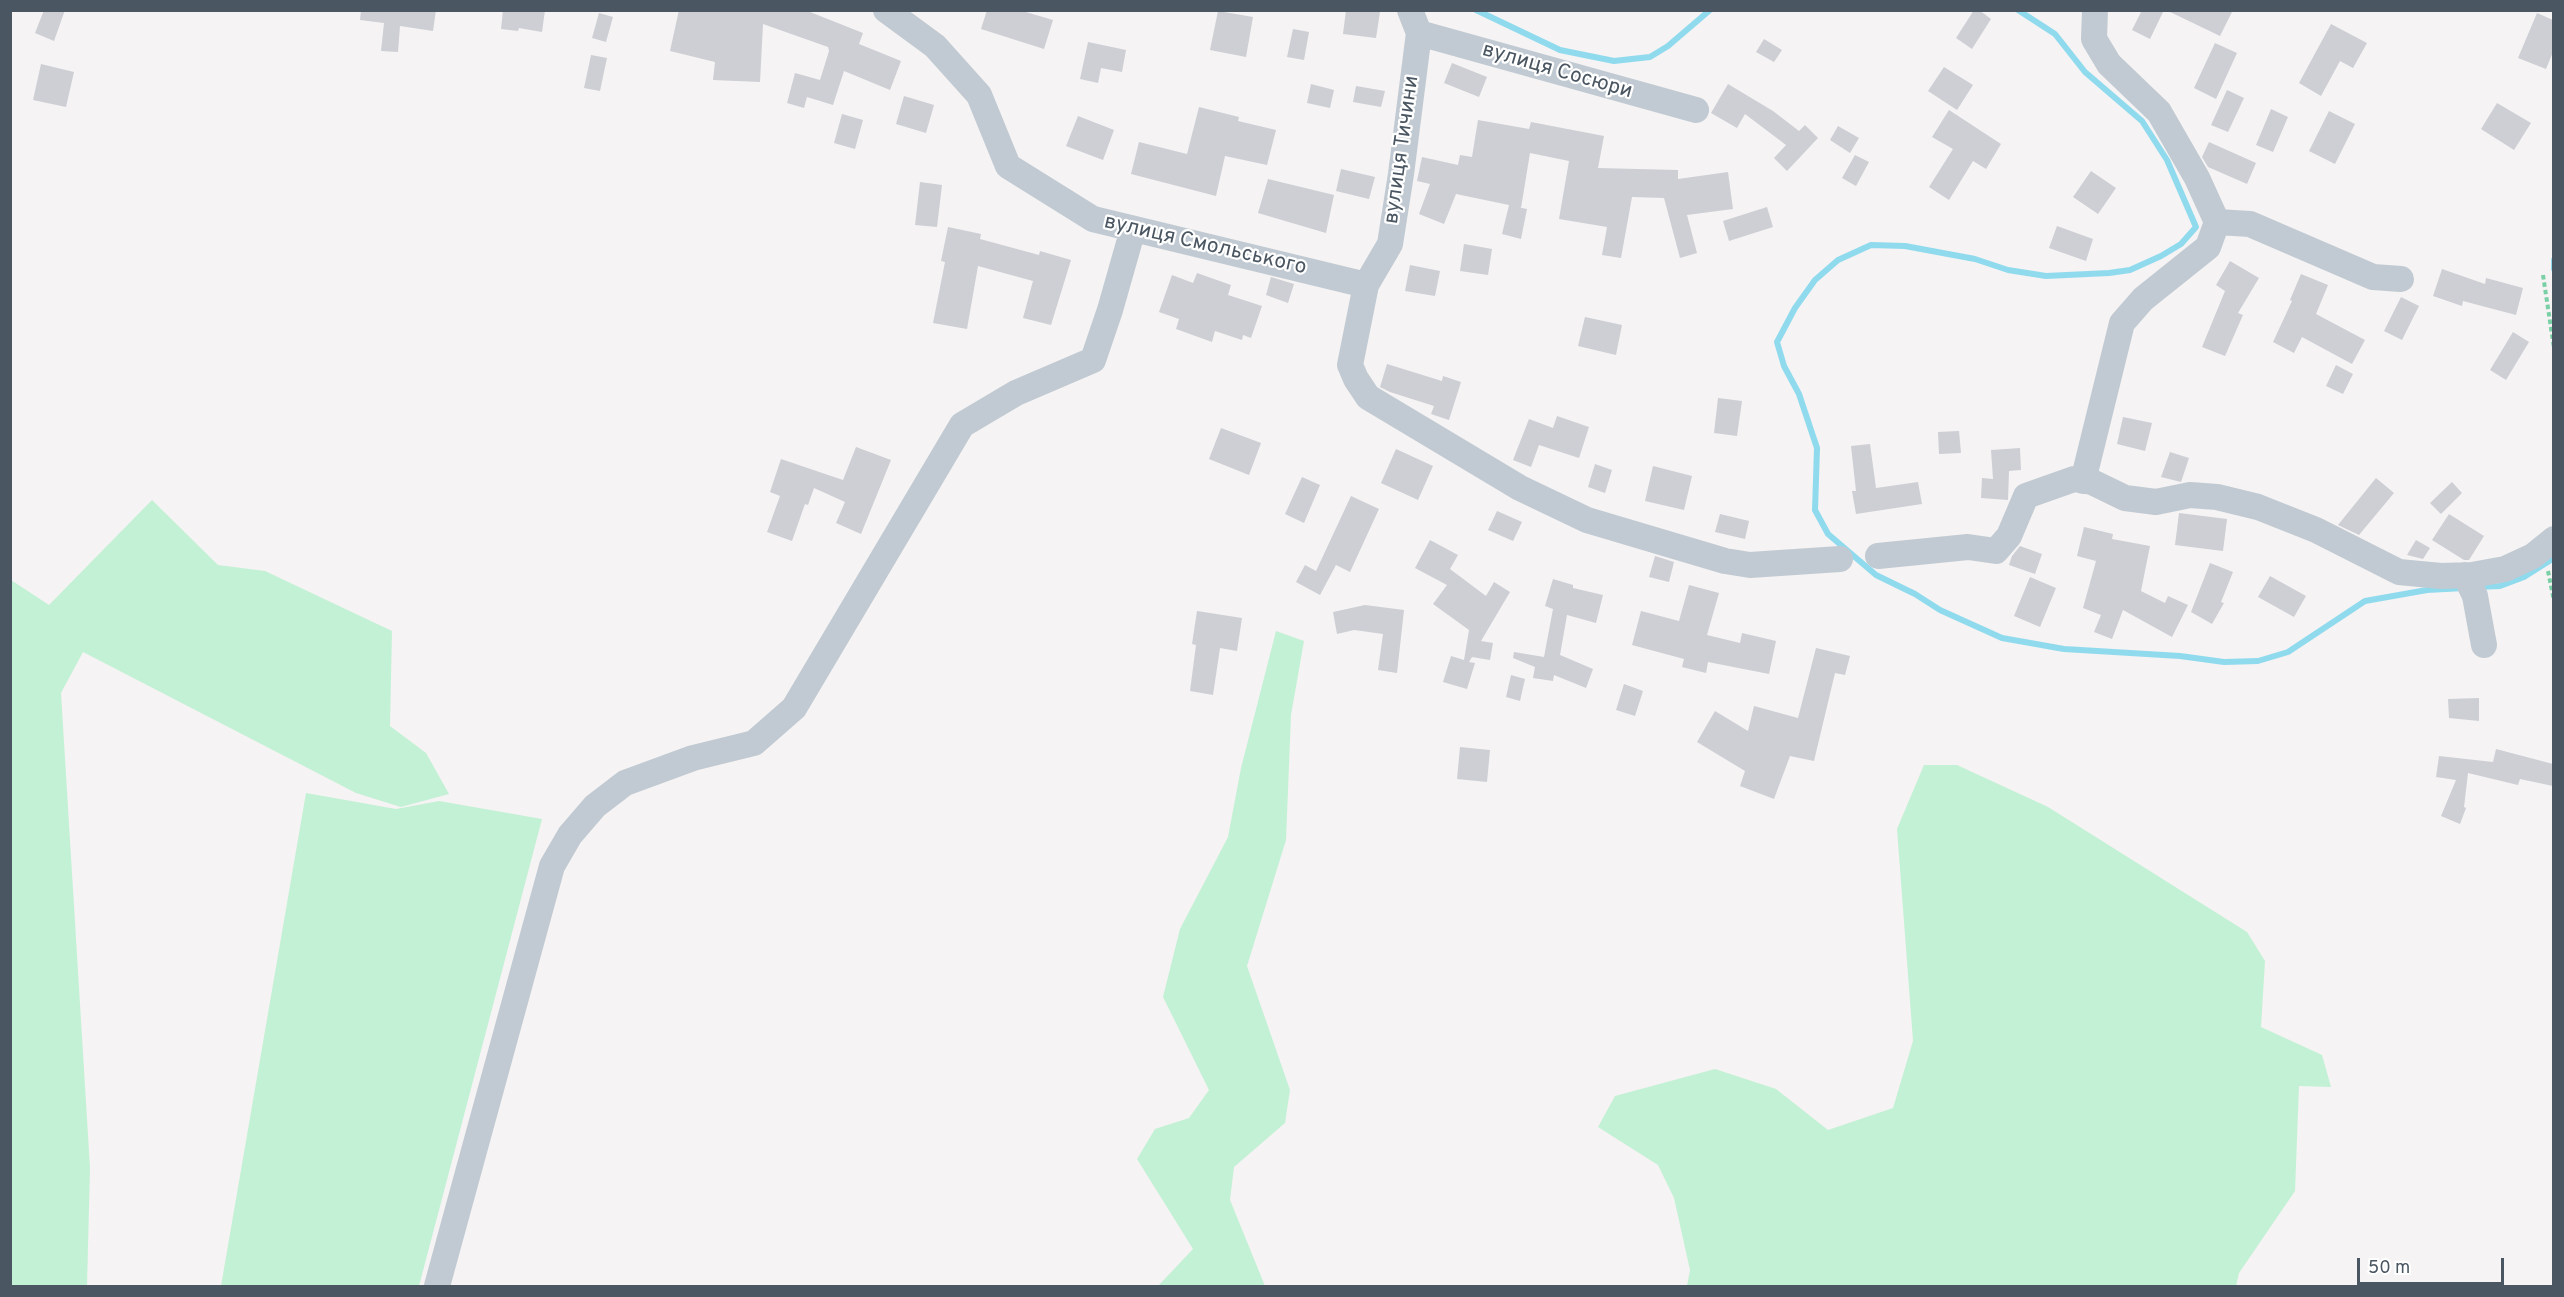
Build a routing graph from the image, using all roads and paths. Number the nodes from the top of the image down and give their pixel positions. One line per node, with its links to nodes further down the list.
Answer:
1 (886, 10): 6 (street, вулиця Смольського)
2 (2095, 10): 5 (street)
3 (1414, 22): 4 (street, вулиця Сосюри); 9 (street, вулиця Тичини)
4 (1696, 110)
5 (2217, 222): 8 (street); 11 (street)
6 (1133, 229): 9 (street, вулиця Смольського); 19 (street)
7 (2543, 275): 10 (path)
8 (2401, 279)
9 (1366, 285): 14 (street, вулиця Тичини)
10 (2553, 348)
11 (2083, 481): 13 (street); 16 (street)
12 (2553, 538): 16 (street)
13 (1878, 556)
14 (1840, 559)
15 (2547, 569): 17 (path)
16 (2470, 586): 18 (street)
17 (2553, 601)
18 (2484, 645)
19 (437, 1287)

